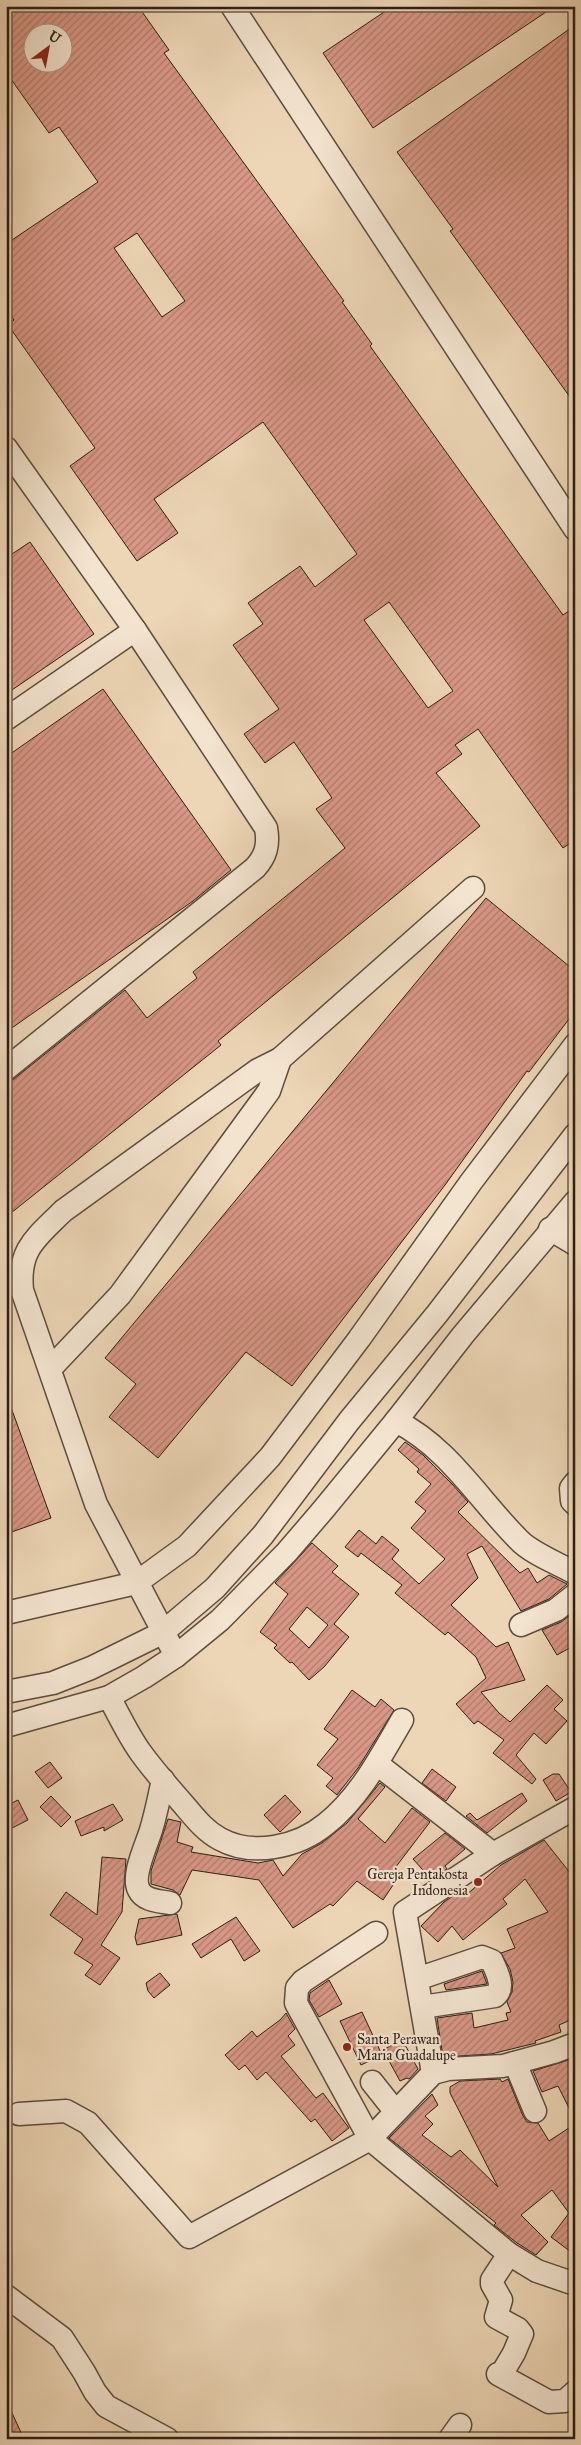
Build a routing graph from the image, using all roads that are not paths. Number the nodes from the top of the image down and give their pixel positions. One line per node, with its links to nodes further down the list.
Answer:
1 (232, 6): 3 (street)
2 (6, 448): 4 (street)
3 (575, 529)
4 (135, 630): 5 (street); 9 (street)
5 (6, 719)
6 (472, 888): 8 (street)
7 (575, 1045): 21 (street)
8 (280, 1059): 16 (street); 16 (street)
9 (6, 1070)
10 (575, 1135): 14 (street)
11 (572, 1210): 12 (street)
12 (550, 1229): 13 (street); 15 (street)
13 (575, 1244)
14 (437, 1314): 15 (street); 25 (street)
15 (463, 1335): 17 (street)
16 (50, 1370): 21 (street)
17 (396, 1421): 20 (street); 26 (street)
18 (575, 1483): 19 (street)
19 (575, 1504)
20 (575, 1573)
21 (136, 1583): 23 (street); 25 (street)
22 (575, 1595): 24 (street)
23 (6, 1613)
24 (521, 1625)
25 (162, 1633): 26 (street); 27 (street)
26 (176, 1656): 28 (street)
27 (6, 1692)
28 (109, 1697): 30 (street); 32 (street)
29 (402, 1720): 31 (street)
30 (6, 1726)
31 (376, 1764): 32 (street); 34 (street)
32 (163, 1780): 35 (street)
33 (575, 1808): 34 (street)
34 (493, 1854): 37 (street)
35 (170, 1903)
36 (376, 1933): 46 (street)
37 (417, 1979): 38 (street); 38 (street)
38 (422, 2008): 41 (street)
39 (575, 2044): 40 (street)
40 (515, 2063): 41 (street); 44 (street)
41 (433, 2073): 43 (street)
42 (372, 2082): 43 (street)
43 (395, 2111): 46 (street)
44 (535, 2111)
45 (18, 2114): 46 (street)
46 (370, 2139): 47 (street)
47 (509, 2254): 48 (street); 50 (street)
48 (575, 2284)
49 (6, 2296): 51 (street)
50 (575, 2392)
51 (167, 2439)

